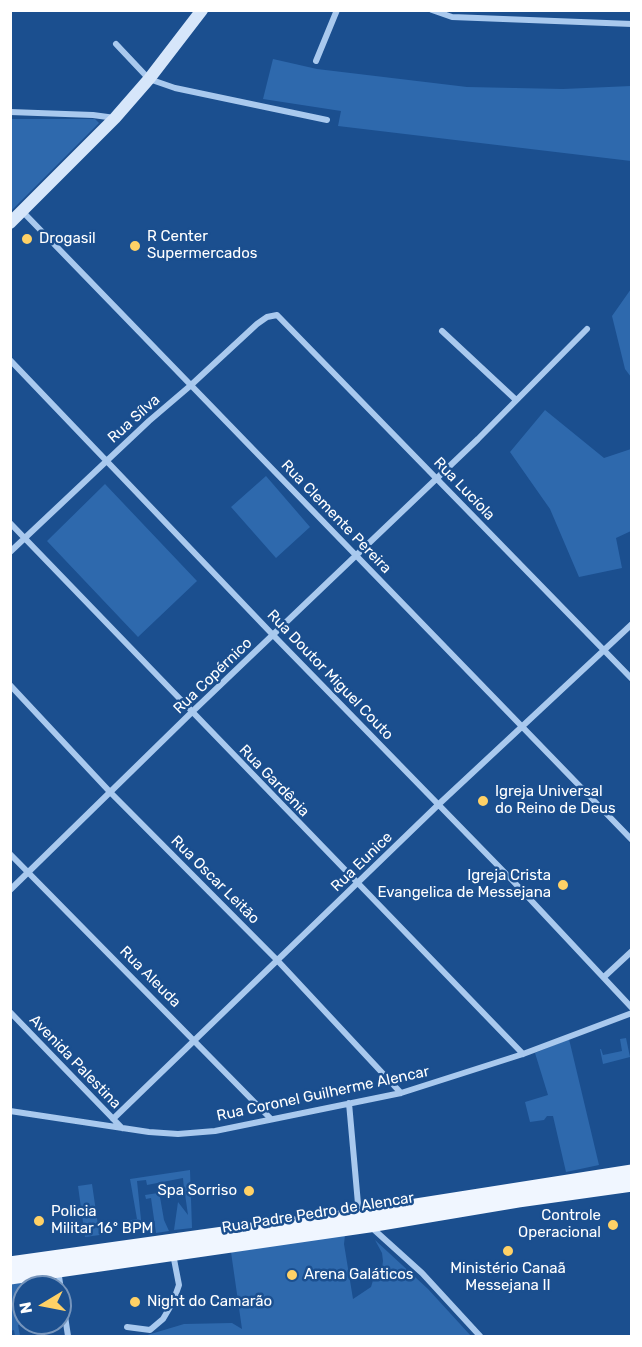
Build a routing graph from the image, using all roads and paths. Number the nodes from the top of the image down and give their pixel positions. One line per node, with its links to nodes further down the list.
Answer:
1 (202, 10): 7 (street)
2 (337, 10): 6 (street)
3 (432, 10): 4 (street)
4 (632, 24)
5 (116, 44): 7 (street)
6 (316, 61)
7 (149, 79): 9 (street); 10 (street)
8 (10, 112): 9 (street)
9 (115, 118): 11 (street)
10 (327, 120)
11 (22, 211): 12 (street); 17 (street, Rua Clemente Pereira)
12 (10, 222)
13 (280, 316): 17 (street, Rua Sílva); 20 (street, Rua Lucíola)
14 (587, 328): 18 (street, Rua Copérnico)
15 (442, 331): 18 (street)
16 (10, 360): 19 (street, Rua Doutor Miguel Couto)
17 (190, 386): 19 (street, Rua Sílva); 24 (street, Rua Clemente Pereira)
18 (515, 399): 20 (street, Rua Copérnico)
19 (107, 460): 22 (street, Rua Sílva); 26 (street, Rua Doutor Miguel Couto)
20 (437, 479): 24 (street, Rua Copérnico); 27 (street, Rua Lucíola)
21 (10, 523): 22 (street, Rua Gardênia)
22 (26, 538): 23 (street, Rua Sílva); 30 (street, Rua Gardênia)
23 (10, 552)
24 (357, 556): 26 (street, Rua Copérnico); 31 (street, Rua Clemente Pereira)
25 (632, 624): 27 (street, Rua Eunice)
26 (273, 635): 30 (street, Rua Copérnico); 33 (street, Rua Doutor Miguel Couto)
27 (604, 649): 28 (street, Rua Lucíola); 31 (street, Rua Eunice)
28 (632, 679)
29 (10, 685): 32 (street, Rua Oscar Leitão)
30 (192, 712): 32 (street, Rua Copérnico); 37 (street, Rua Gardênia)
31 (521, 728): 33 (street, Rua Eunice); 34 (street, Rua Clemente Pereira)
32 (110, 792): 36 (street, Rua Copérnico); 40 (street, Rua Oscar Leitão)
33 (439, 804): 37 (street, Rua Eunice); 41 (street, Rua Doutor Miguel Couto)
34 (632, 840)
35 (10, 854): 36 (street, Rua Aleuda)
36 (29, 873): 38 (street, Rua Copérnico); 45 (street, Rua Aleuda)
37 (358, 884): 40 (street, Rua Eunice); 46 (street, Rua Gardênia)
38 (10, 890)
39 (632, 951): 41 (street)
40 (277, 960): 45 (street, Rua Eunice); 47 (street, Rua Oscar Leitão)
41 (604, 977): 42 (street, Rua Doutor Miguel Couto)
42 (632, 1008)
43 (10, 1012): 50 (street, Avenida Palestina)
44 (632, 1013): 46 (street, Rua Coronel Guilherme Alencar)
45 (195, 1040): 50 (street, Rua Eunice); 51 (street, Rua Aleuda)
46 (523, 1054): 47 (street, Rua Coronel Guilherme Alencar)
47 (401, 1093): 48 (street, Rua Coronel Guilherme Alencar)
48 (349, 1103): 51 (street, Rua Coronel Guilherme Alencar); 55 (street)
49 (10, 1111): 52 (street, Rua Coronel Guilherme Alencar)
50 (113, 1119): 52 (street, Avenida Palestina)
51 (271, 1119): 52 (street, Rua Coronel Guilherme Alencar)
52 (123, 1128)
53 (632, 1172): 55 (main road, Rua Padre Pedro de Alencar)
54 (632, 1184): 55 (main road, Rua Padre Pedro de Alencar)
55 (364, 1220): 56 (main road, Rua Padre Pedro de Alencar); 57 (main road, Rua Padre Pedro de Alencar); 63 (street)
56 (135, 1253): 57 (main road, Rua Padre Pedro de Alencar); 58 (main road, Rua Padre Pedro de Alencar); 59 (main road, Rua Padre Pedro de Alencar)
57 (173, 1254): 61 (street)
58 (10, 1264)
59 (58, 1270): 60 (main road, Rua Padre Pedro de Alencar); 62 (street)
60 (10, 1277)
61 (127, 1328)
62 (68, 1336)
63 (480, 1336)

